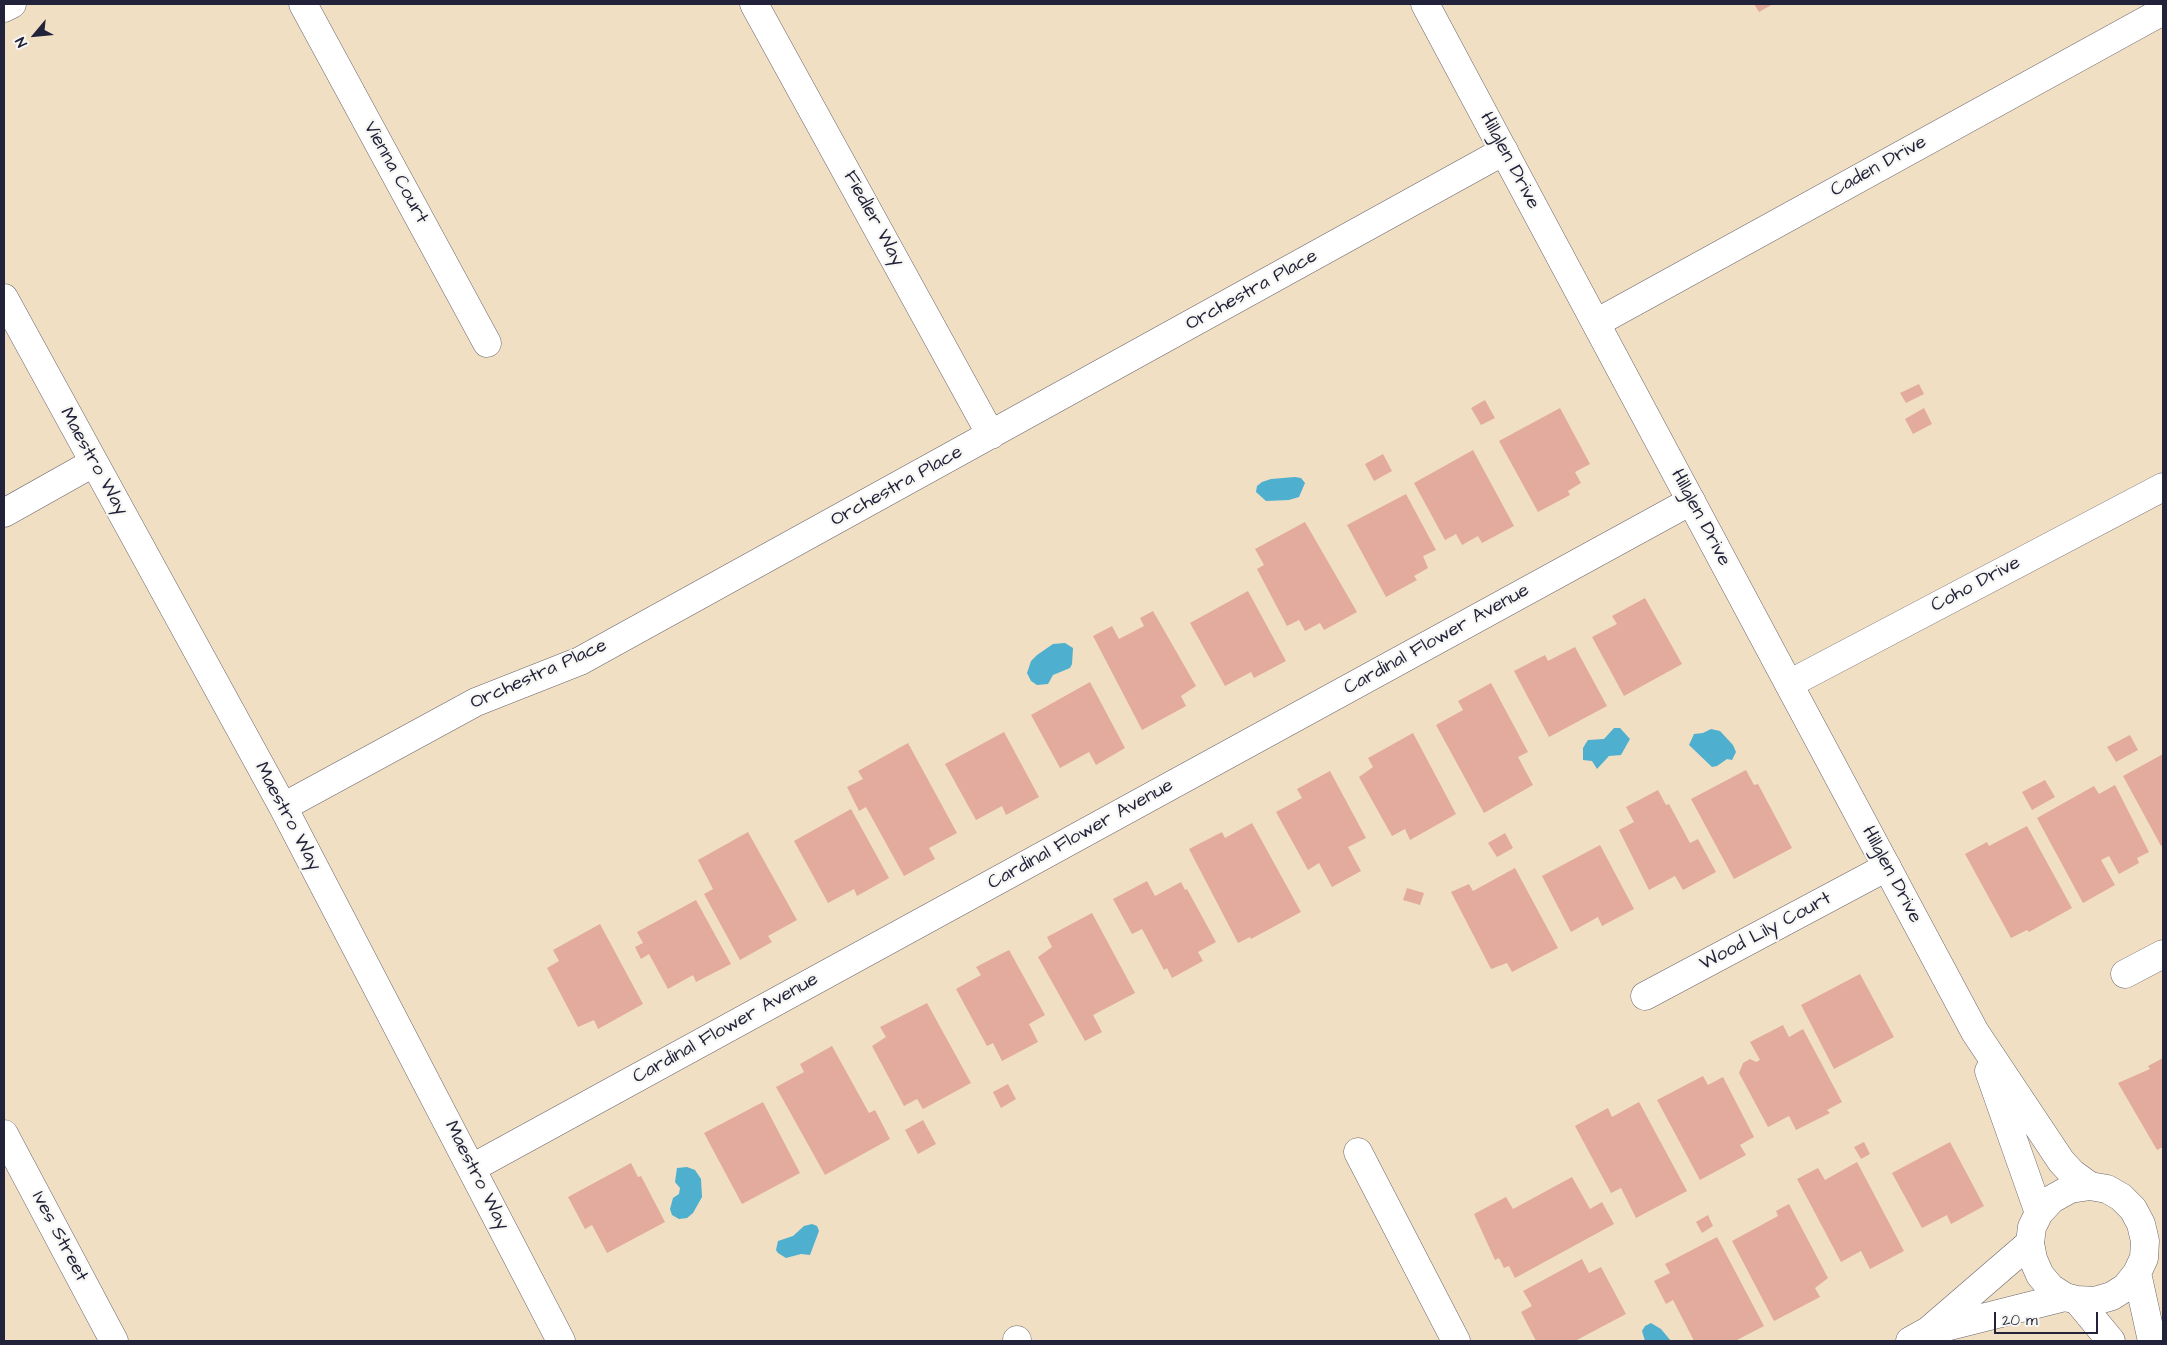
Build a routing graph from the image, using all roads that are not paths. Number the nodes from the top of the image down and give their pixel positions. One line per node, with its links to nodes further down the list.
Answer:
1 (12, 4): 5 (street)
2 (303, 4): 10 (street, Vienna Court)
3 (754, 4): 11 (street, Fiedler Way)
4 (1426, 4): 7 (street, Hillglen Drive)
5 (4, 8)
6 (2163, 11): 9 (street, Caden Drive)
7 (1504, 152): 9 (street, Hillglen Drive); 11 (street, Orchestra Place)
8 (4, 298): 12 (street, Maestro Way)
9 (1596, 323): 14 (street, Hillglen Drive)
10 (487, 343)
11 (991, 435): 17 (street, Orchestra Place)
12 (93, 463): 15 (street); 17 (street, Maestro Way)
13 (2163, 487): 16 (street, Coho Drive)
14 (1691, 501): 16 (street, Hillglen Drive); 25 (street, Cardinal Flower Avenue)
15 (4, 513)
16 (1789, 684): 18 (street, Hillglen Drive)
17 (283, 807): 25 (street, Maestro Way)
18 (1887, 867): 21 (street, Wood Lily Court); 22 (street, Hillglen Drive)
19 (2163, 954): 20 (street)
20 (2125, 974)
21 (1645, 996)
22 (1975, 1032): 26 (street, Hillglen Drive); 27 (street, Hillglen Drive)
23 (4, 1134): 32 (street, Ives Street)
24 (1358, 1152): 34 (street)
25 (472, 1168): 33 (street, Maestro Way)
26 (2090, 1186): 27 (street, Hillglen Drive); 29 (street, Hillglen Drive)
27 (2039, 1214): 28 (street, Hillglen Drive)
28 (2030, 1242): 30 (street, Hillglen Drive); 31 (street)
29 (2137, 1273): 30 (street, Hillglen Drive); 36 (street)
30 (2071, 1298): 31 (street); 35 (street, Hillglen Drive)
31 (1919, 1336)
32 (114, 1341)
33 (561, 1341)
34 (1456, 1341)
35 (2111, 1341)
36 (2152, 1341)

